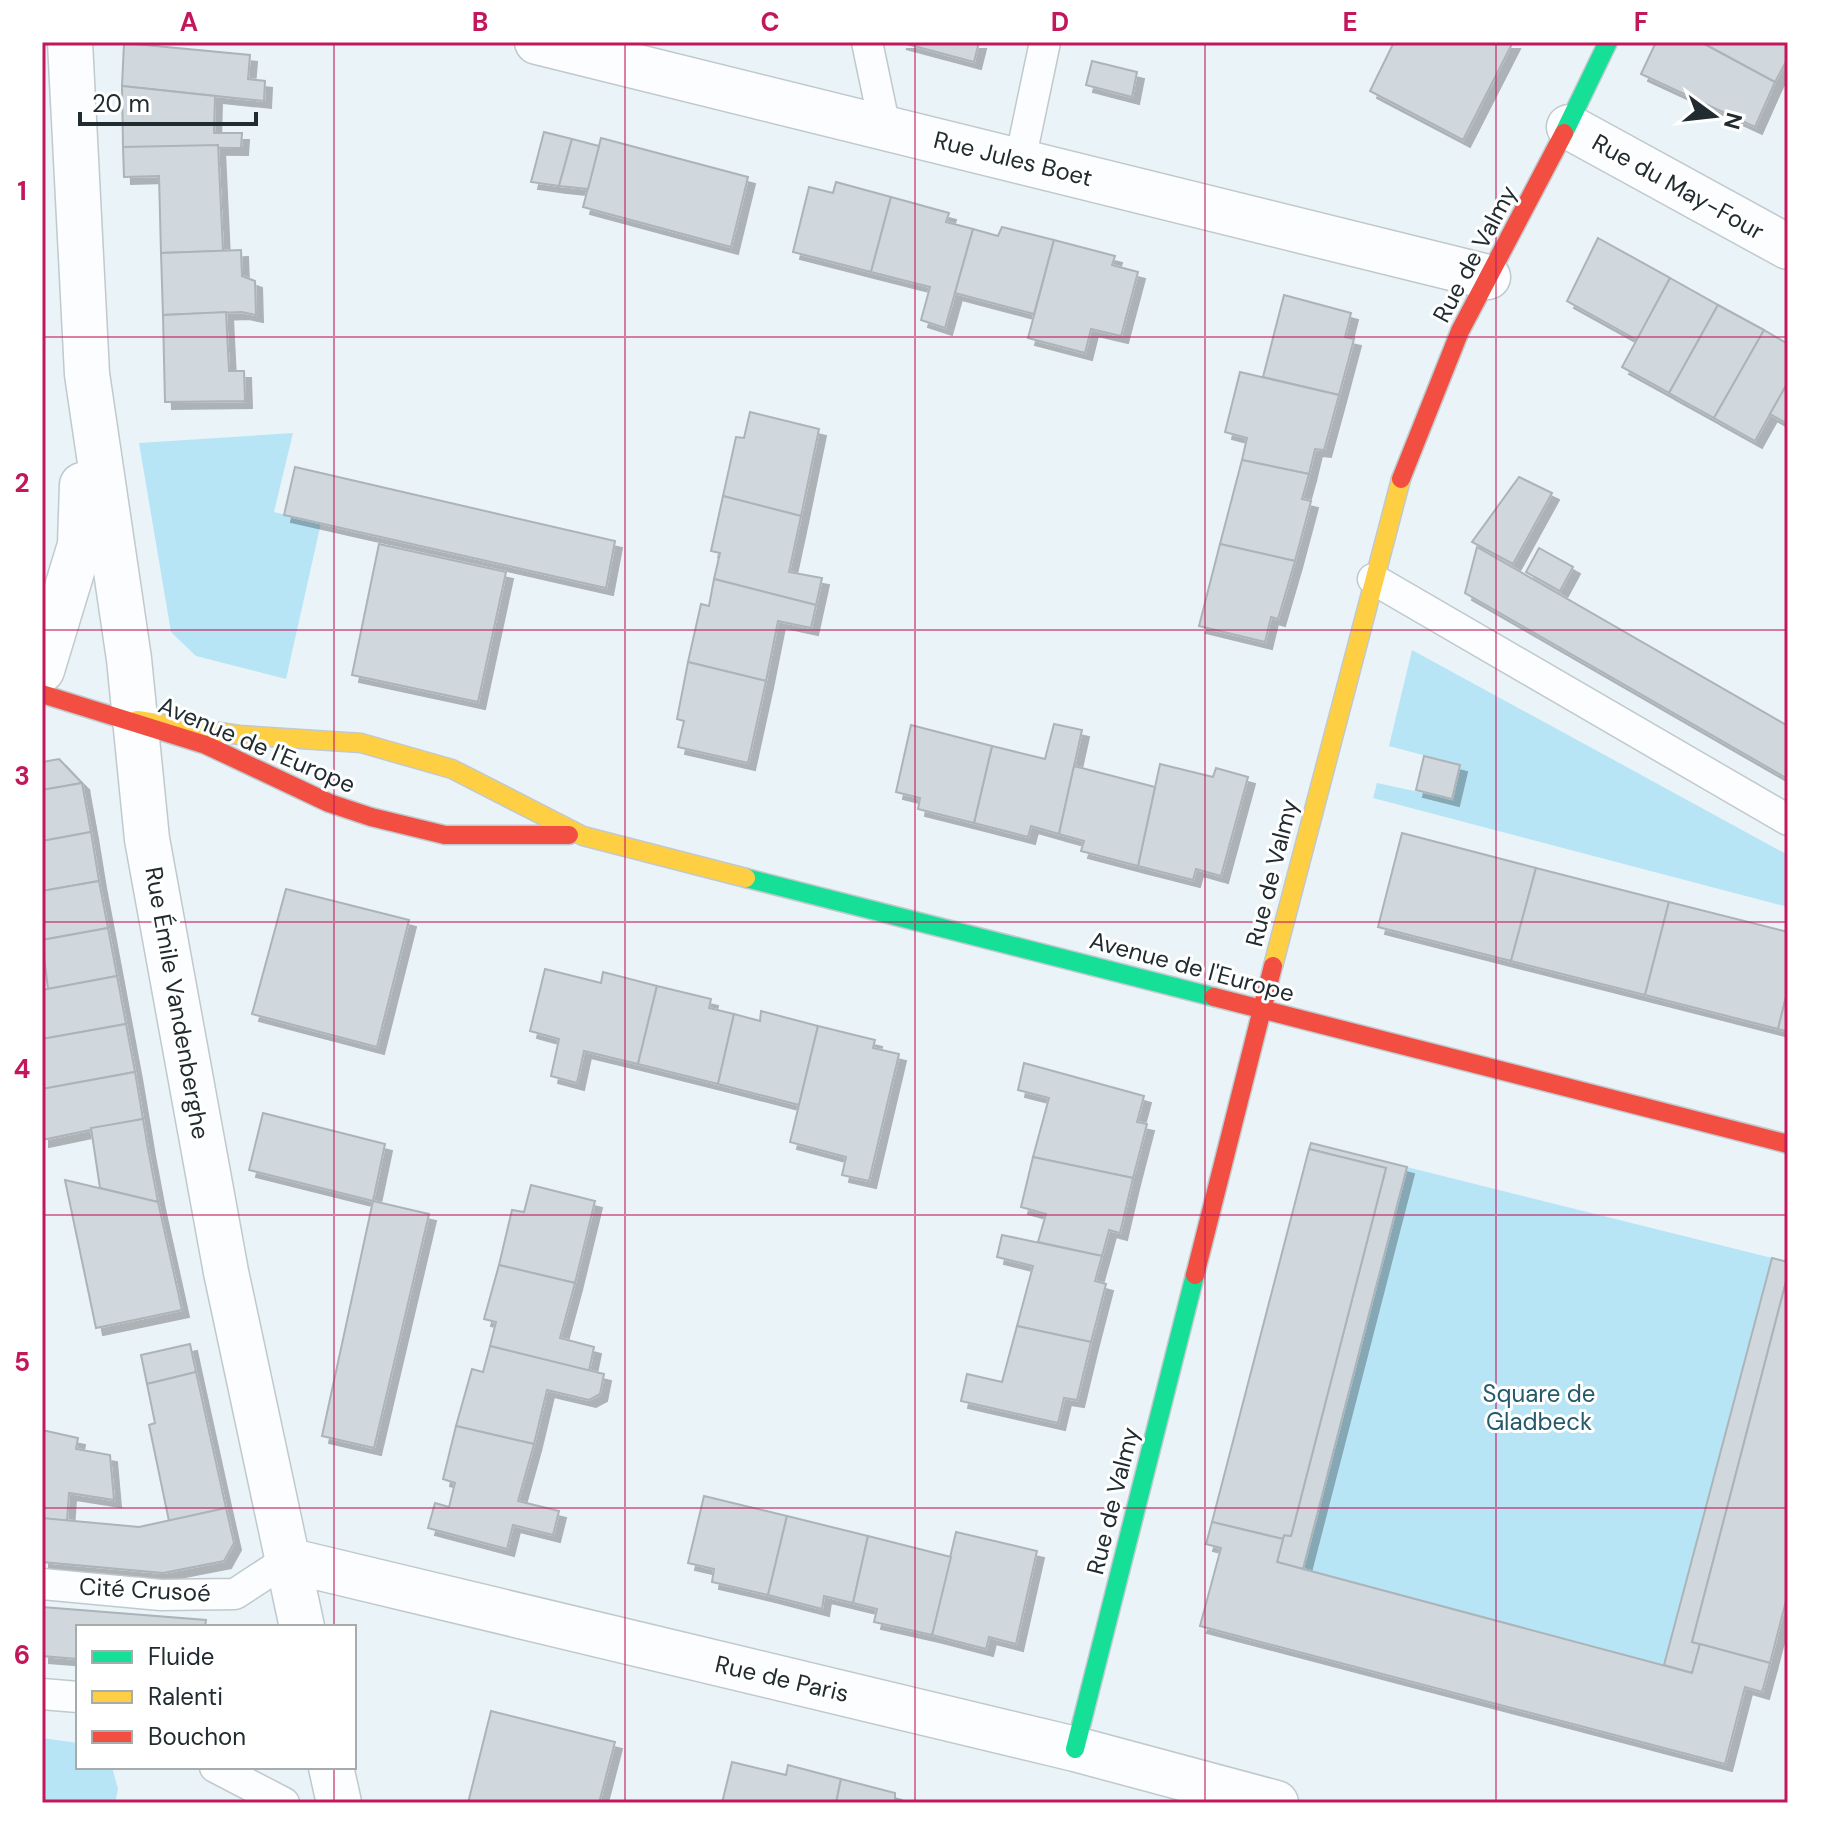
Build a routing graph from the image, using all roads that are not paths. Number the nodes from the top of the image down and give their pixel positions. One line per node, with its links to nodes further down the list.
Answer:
1 (70, 42): 11 (street, Rue Émile Vandenberghe)
2 (537, 42): 7 (street, Rue Jules Boet)
3 (867, 42): 7 (lane)
4 (1045, 42): 8 (lane)
5 (1608, 42): 6 (street, Rue de Valmy)
6 (1569, 127): 9 (street, Rue du May-Four); 10 (street, Rue de Valmy)
7 (885, 128): 8 (street, Rue Jules Boet)
8 (1020, 161): 10 (street, Rue Jules Boet)
9 (1788, 247)
10 (1488, 277): 12 (street, Rue de Valmy)
11 (87, 374): 13 (street, Rue Émile Vandenberghe); 15 (street, Rue Émile Vandenberghe)
12 (1373, 579): 16 (lane); 18 (street, Rue de Valmy)
13 (42, 670)
14 (42, 694): 15 (street)
15 (137, 720): 17 (street, Avenue de l'Europe); 17 (street, Avenue de l'Europe); 20 (street, Rue Émile Vandenberghe)
16 (1788, 820)
17 (583, 836): 18 (street, Avenue de l'Europe)
18 (1262, 1010): 19 (street, Avenue de l'Europe); 25 (street, Rue de Valmy)
19 (1788, 1144)
20 (287, 1560): 21 (lane, Cité Crusoé); 22 (street, Rue Émile Vandenberghe); 25 (street, Rue de Paris)
21 (42, 1584)
22 (302, 1625)
23 (42, 1694): 24 (lane)
24 (76, 1697)
25 (1075, 1749): 30 (street, Rue de Paris)
26 (219, 1769): 28 (lane)
27 (331, 1769): 29 (street)
28 (284, 1803)
29 (339, 1803)
30 (1276, 1803)

